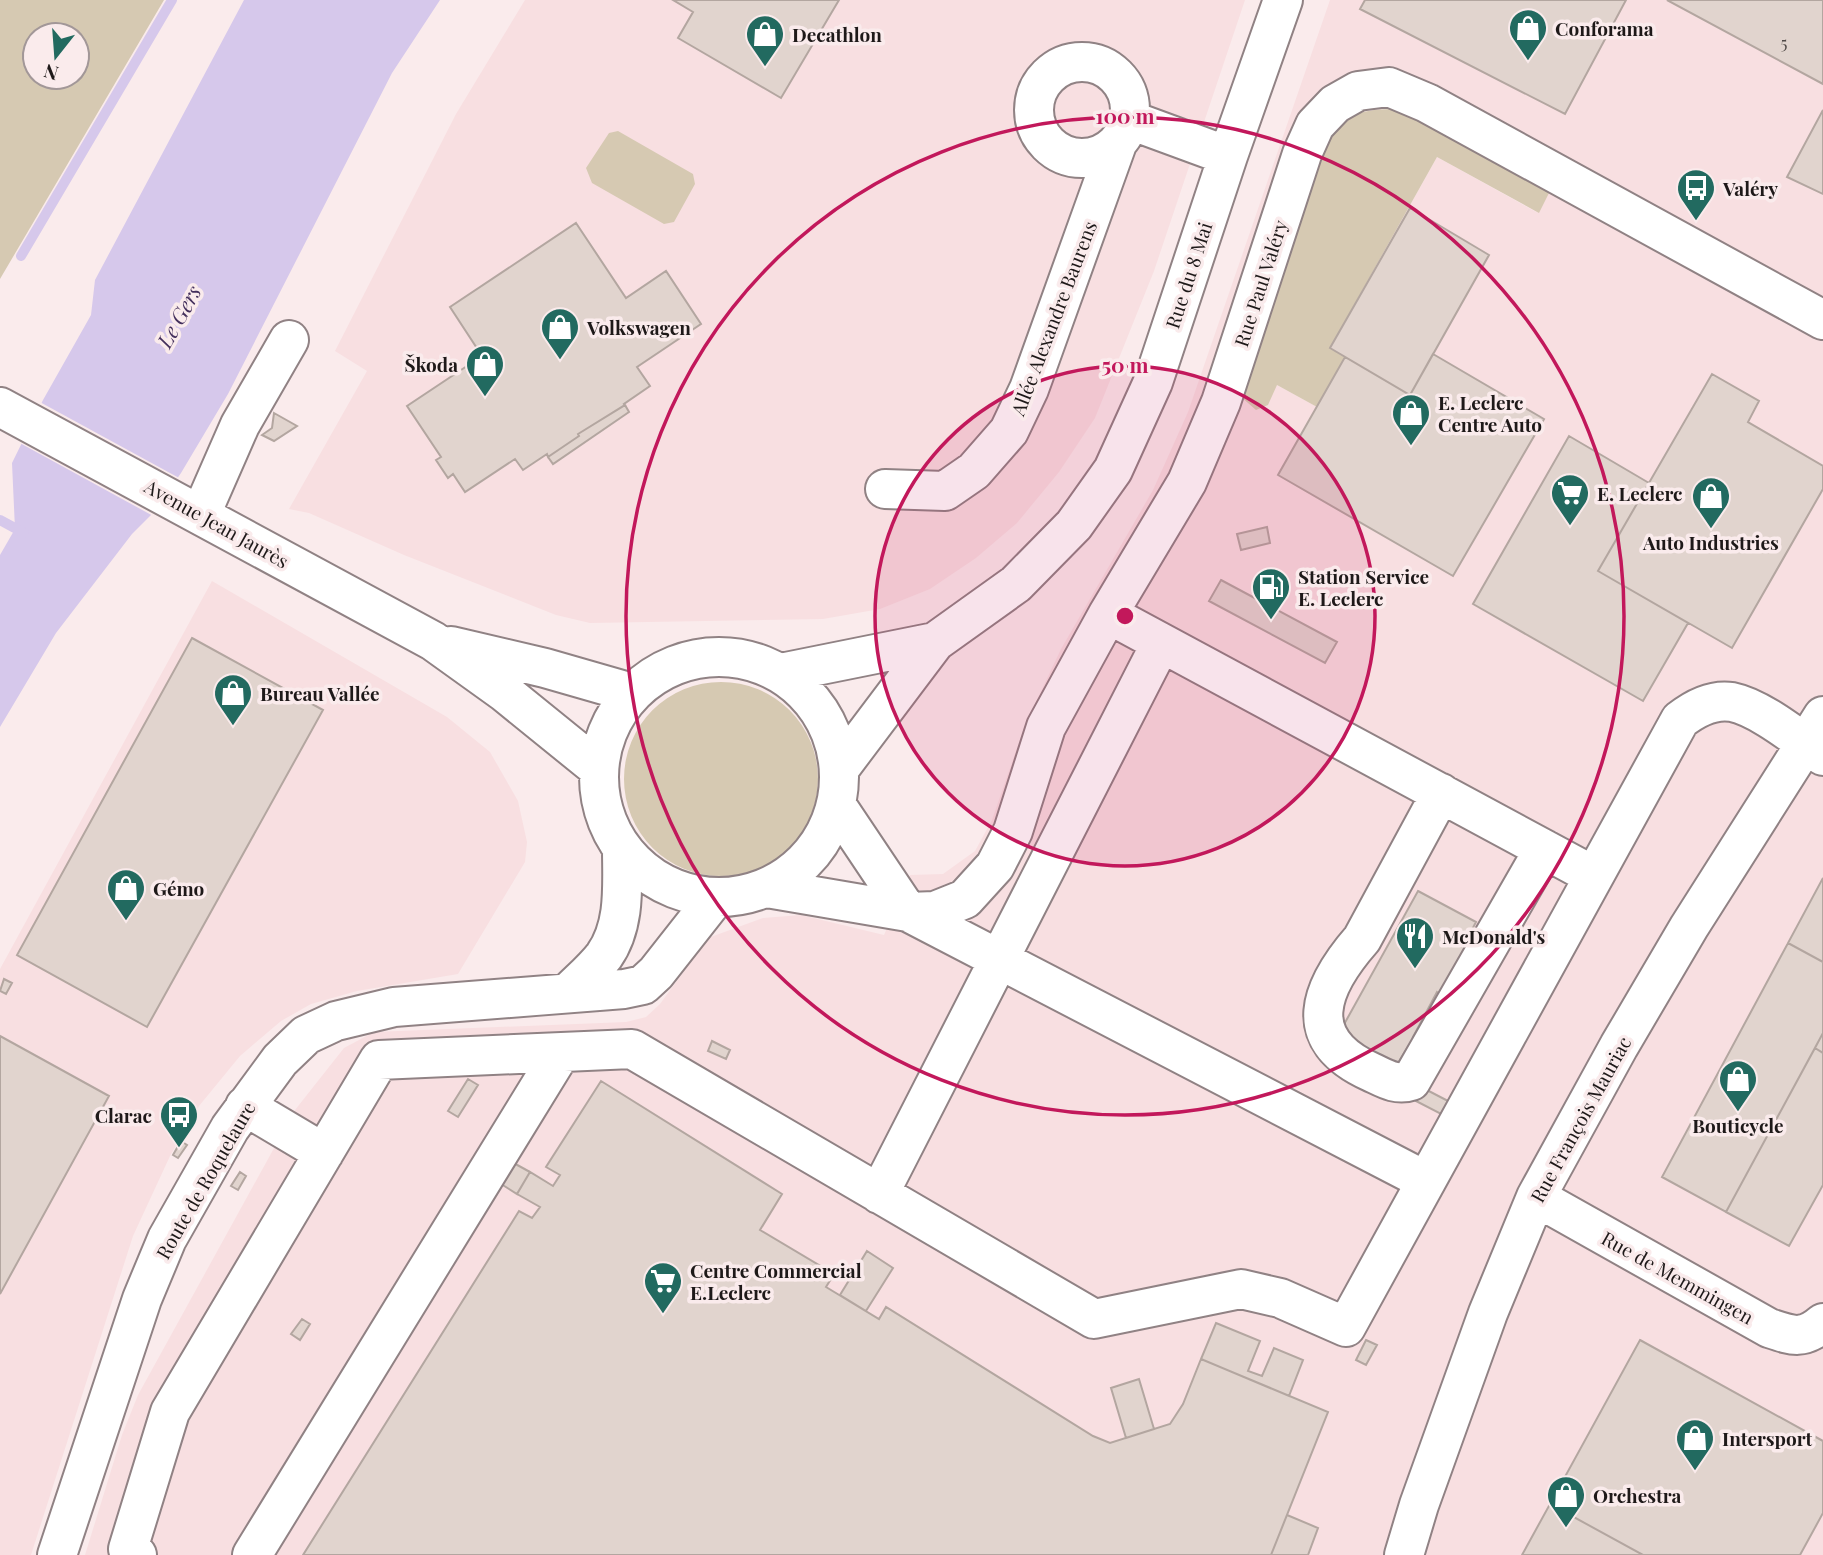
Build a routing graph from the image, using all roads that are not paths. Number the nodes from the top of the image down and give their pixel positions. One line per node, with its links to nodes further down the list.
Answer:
1 (1283, 0): 2 (street, Rue du 8 Mai)
2 (1228, 156): 6 (street, Allée Alexandre Baurens); 10 (street, Rue du 8 Mai)
3 (1823, 320): 8 (street, Rue Paul Valéry)
4 (289, 340): 7 (street)
5 (11, 412): 7 (street, Avenue Jean Jaurès)
6 (886, 489)
7 (194, 510): 9 (street, Avenue Jean Jaurès)
8 (1108, 614): 11 (street); 24 (street, Rue Paul Valéry)
9 (433, 641): 13 (street, Avenue Jean Jaurès); 16 (street, Avenue Jean Jaurès)
10 (935, 642): 12 (street, Rue du 8 Mai); 15 (street, Rue du 8 Mai)
11 (1161, 643): 17 (street); 25 (street)
12 (780, 673): 13 (street); 15 (street)
13 (632, 693): 16 (street)
14 (1817, 739): 21 (street); 32 (street, Rue François Mauriac)
15 (840, 768): 18 (street)
16 (599, 769): 19 (street)
17 (1441, 793): 20 (street); 20 (street)
18 (837, 806): 22 (street); 24 (street)
19 (622, 849): 23 (street); 26 (street)
20 (1544, 849): 21 (street)
21 (1594, 876): 30 (street)
22 (767, 888): 23 (street); 24 (street, Rue Paul Valéry)
23 (715, 898): 26 (street, Route de Roquelaure)
24 (908, 912): 25 (street)
25 (1001, 959): 30 (street); 31 (street)
26 (569, 992): 28 (street, Route de Roquelaure)
27 (561, 1052): 29 (street); 31 (street); 36 (street)
28 (245, 1105): 29 (street); 34 (street, Route de Roquelaure)
29 (324, 1153): 35 (street)
30 (1426, 1181): 31 (street)
31 (879, 1194)
32 (1536, 1197): 33 (street, Rue de Memmingen); 37 (street, Rue François Mauriac)
33 (1823, 1323)
34 (57, 1555)
35 (137, 1555)
36 (252, 1555)
37 (1404, 1555)

